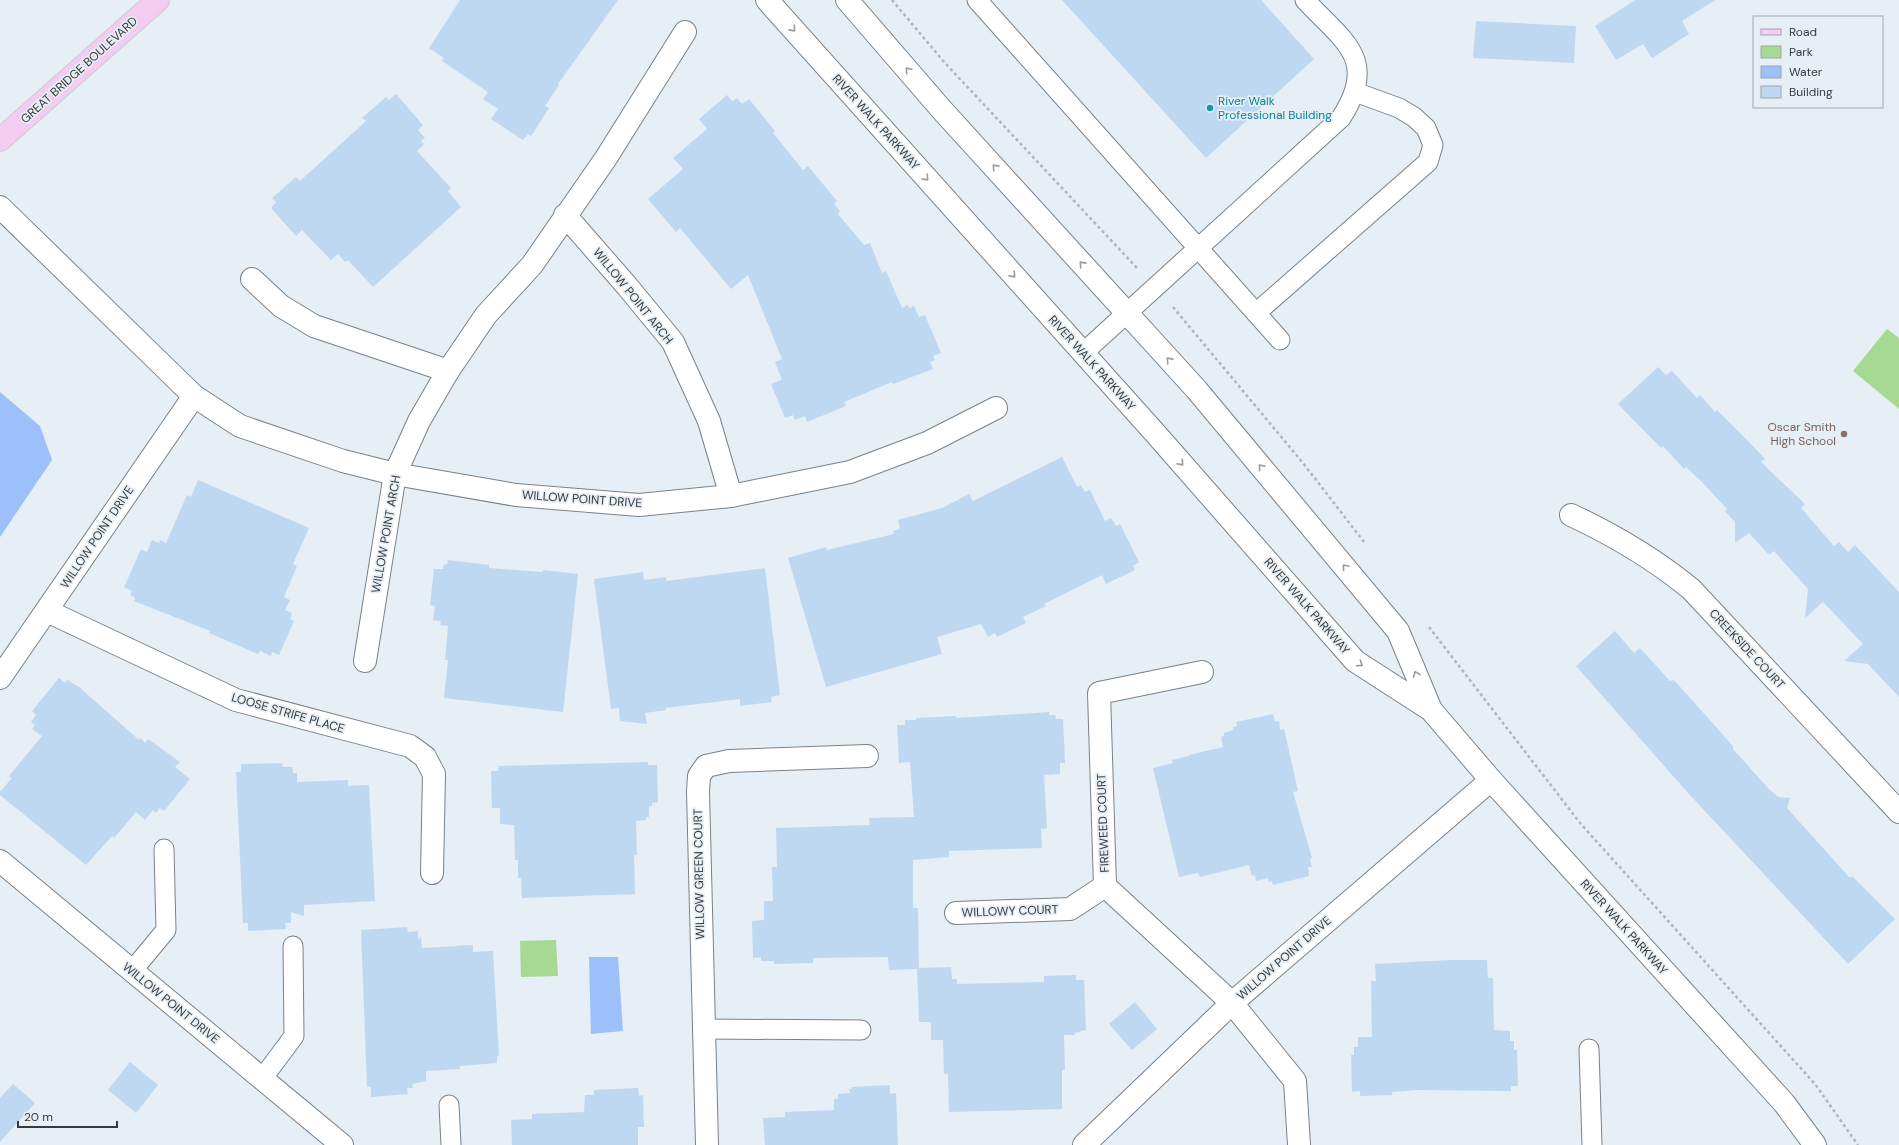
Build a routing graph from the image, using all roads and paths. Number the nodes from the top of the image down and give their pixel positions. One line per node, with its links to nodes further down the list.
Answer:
1 (158, 0): 8 (main road, GREAT BRIDGE BOULEVARD)
2 (767, 0): 16 (street, RIVER WALK PARKWAY, one-way to 16)
3 (847, 0): 13 (street, RIVER WALK PARKWAY, one-way to 3)
4 (978, 0): 11 (lane)
5 (1305, 0): 7 (lane)
6 (685, 32): 10 (street, WILLOW POINT ARCH)
7 (1355, 92): 11 (lane); 14 (lane)
8 (0, 140)
9 (0, 207): 18 (street, WILLOW POINT DRIVE)
10 (565, 215): 17 (street, WILLOW POINT ARCH); 21 (street, WILLOW POINT ARCH)
11 (1197, 248): 13 (lane); 14 (lane)
12 (252, 279): 17 (street)
13 (1127, 313): 16 (lane); 27 (street, RIVER WALK PARKWAY, one-way to 13)
14 (1256, 313): 15 (lane)
15 (1280, 340)
16 (1083, 353): 27 (street, RIVER WALK PARKWAY, one-way to 27)
17 (448, 371): 20 (street, WILLOW POINT ARCH)
18 (194, 396): 20 (street, WILLOW POINT DRIVE); 23 (street, WILLOW POINT DRIVE)
19 (996, 408): 21 (street, WILLOW POINT DRIVE)
20 (395, 474): 21 (street, WILLOW POINT DRIVE); 24 (street, WILLOW POINT ARCH)
21 (731, 496)
22 (1571, 515): 30 (street, CREEKSIDE COURT)
23 (47, 610): 26 (street, WILLOW POINT DRIVE); 33 (street, LOOSE STRIFE PLACE)
24 (365, 661)
25 (1202, 672): 34 (street, FIREWEED COURT)
26 (0, 678)
27 (1431, 710): 29 (street, RIVER WALK PARKWAY)
28 (867, 756): 39 (street, WILLOW GREEN COURT)
29 (1491, 780): 38 (street, WILLOW POINT DRIVE); 50 (street, RIVER WALK PARKWAY)
30 (1899, 812)
31 (164, 849): 37 (lane)
32 (0, 861): 37 (street, WILLOW POINT DRIVE)
33 (432, 873)
34 (1106, 886): 35 (street, WILLOWY COURT); 38 (street, FIREWEED COURT)
35 (956, 913)
36 (293, 946): 42 (lane)
37 (132, 971): 42 (street, WILLOW POINT DRIVE)
38 (1232, 1003): 47 (street, WILLOW POINT DRIVE); 48 (street, FIREWEED COURT)
39 (703, 1029): 40 (lane); 46 (street, WILLOW GREEN COURT)
40 (861, 1030)
41 (1589, 1049): 49 (lane)
42 (262, 1079): 44 (street, WILLOW POINT DRIVE)
43 (449, 1106): 45 (lane)
44 (342, 1145)
45 (451, 1145)
46 (707, 1145)
47 (1084, 1145)
48 (1298, 1145)
49 (1592, 1145)
50 (1815, 1145)

